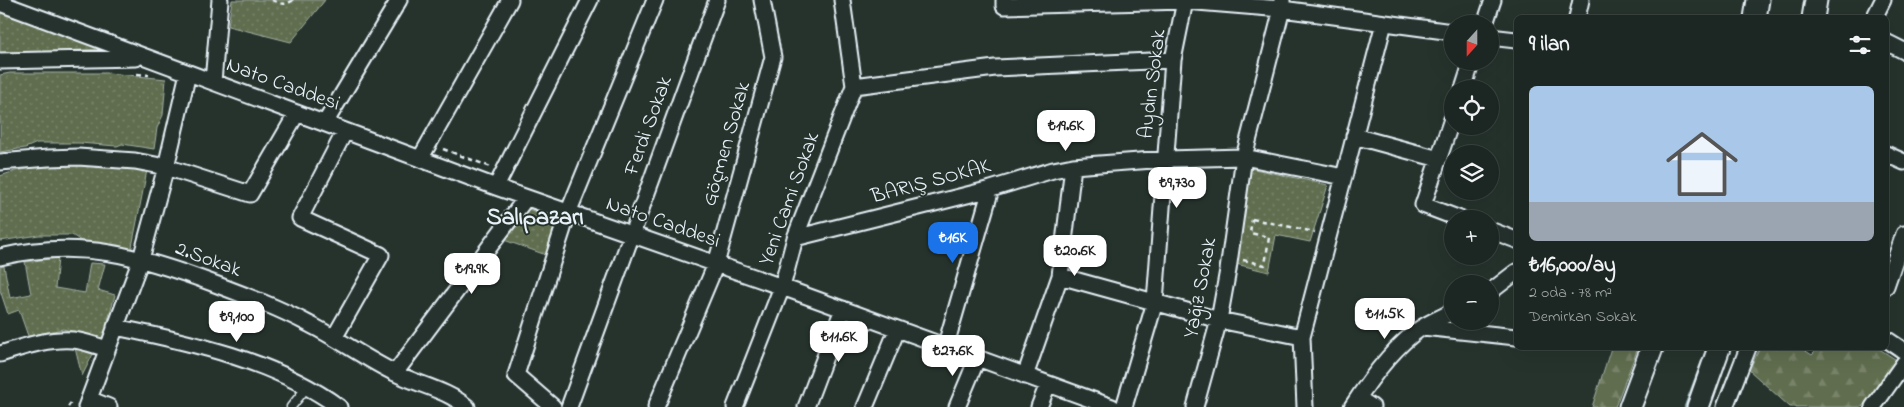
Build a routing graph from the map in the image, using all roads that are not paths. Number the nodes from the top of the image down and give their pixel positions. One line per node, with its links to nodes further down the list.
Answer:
1 (220, 0): 33 (street)
2 (399, 0): 36 (street)
3 (510, 0): 42 (street)
4 (590, 0): 50 (street)
5 (655, 0): 53 (street)
6 (717, 0): 57 (street, Ferdi Sokak)
7 (762, 0): 62 (street, Göçmen Sokak)
8 (842, 0): 34 (street, Yeni Cami Sokak)
9 (1004, 0): 15 (street)
10 (1492, 0): 18 (street)
11 (1581, 0): 19 (street)
12 (1758, 0): 20 (street)
13 (1816, 0): 21 (street)
14 (1882, 0): 22 (street)
15 (1185, 1): 17 (street); 30 (street, Aydın Sokak)
16 (0, 3): 29 (street, Nato Caddesi)
17 (1282, 5): 23 (street); 41 (street, Yağız Sokak)
18 (1488, 15)
19 (1578, 15)
20 (1756, 15)
21 (1814, 15)
22 (1875, 15)
23 (1384, 23): 24 (street); 39 (street)
24 (1444, 31)
25 (1499, 38): 26 (street)
26 (1514, 40)
27 (1889, 44): 28 (street)
28 (1904, 51)
29 (146, 58): 31 (street, Nato Caddesi); 32 (street, Nato Caddesi)
30 (1173, 60): 34 (street); 43 (street, Aydın Sokak)
31 (0, 61)
32 (188, 73): 33 (street, Nato Caddesi); 48 (street)
33 (213, 82): 35 (street, Nato Caddesi)
34 (854, 86): 58 (street, Yeni Cami Sokak)
35 (297, 112): 36 (street, Nato Caddesi); 48 (street)
36 (325, 123): 37 (street, Nato Caddesi)
37 (346, 131): 42 (street, Nato Caddesi); 77 (street)
38 (1447, 135): 44 (street)
39 (1354, 136): 44 (street); 49 (street)
40 (1889, 155): 46 (street)
41 (1244, 157): 43 (street, BARIŞ SOKAK); 49 (street, BARIŞ SOKAK); 71 (street, Yağız Sokak)
42 (420, 159): 50 (street, Nato Caddesi)
43 (1166, 159): 47 (street, BARIŞ SOKAK); 68 (street, Aydın Sokak)
44 (1439, 159): 54 (street)
45 (0, 162): 48 (street)
46 (1904, 162)
47 (1073, 166): 51 (street, BARIŞ SOKAK); 64 (street)
48 (166, 167): 61 (street)
49 (1344, 177): 76 (street)
50 (496, 187): 52 (street, Nato Caddesi)
51 (991, 189): 58 (street, BARIŞ SOKAK); 79 (street)
52 (526, 198): 53 (street, Nato Caddesi); 88 (street)
53 (568, 213): 57 (street, Nato Caddesi); 98 (street)
54 (1444, 213)
55 (1499, 233): 59 (street)
56 (1904, 234): 65 (street)
57 (632, 235): 62 (street, Nato Caddesi); 99 (street, Ferdi Sokak)
58 (795, 238): 67 (street, Yeni Cami Sokak)
59 (1514, 239)
60 (0, 257): 61 (street, 2.Sokak)
61 (141, 258): 72 (street); 77 (street, 2.Sokak)
62 (716, 264): 67 (street, Nato Caddesi); 100 (street, Göçmen Sokak)
63 (1514, 274): 66 (street)
64 (1060, 276): 68 (street); 89 (street)
65 (1889, 277)
66 (1499, 285)
67 (782, 287): 69 (street, Nato Caddesi); 101 (street, Yeni Cami Sokak)
68 (1156, 302): 71 (street); 107 (street, Aydın Sokak)
69 (843, 309): 74 (street, Nato Caddesi); 102 (street)
70 (1444, 316): 73 (street)
71 (1219, 320): 76 (street); 108 (street, Yağız Sokak)
72 (115, 327): 80 (street); 91 (street)
73 (1422, 327): 75 (street); 92 (street)
74 (897, 330): 79 (street, Nato Caddesi); 103 (street)
75 (1514, 336)
76 (1302, 337): 109 (street)
77 (334, 338): 88 (street, 2.Sokak)
78 (1889, 341): 84 (street)
79 (945, 348): 86 (street, Nato Caddesi)
80 (107, 349): 85 (street); 93 (street)
81 (1651, 350): 111 (street)
82 (1718, 350): 112 (street)
83 (1747, 350): 113 (street)
84 (1904, 351)
85 (0, 354)
86 (977, 359): 89 (street, Nato Caddesi); 104 (street)
87 (1904, 363): 114 (street)
88 (395, 373): 97 (street, 2.Sokak)
89 (1025, 376): 90 (street, Nato Caddesi)
90 (1048, 384): 105 (street); 106 (street, Nato Caddesi)
91 (307, 387): 95 (lane); 96 (street)
92 (1355, 402): 110 (street)
93 (88, 403): 94 (street)
94 (109, 407)
95 (292, 407)
96 (339, 407)
97 (467, 407)
98 (553, 407)
99 (569, 407)
100 (656, 407)
101 (735, 407)
102 (806, 407)
103 (865, 407)
104 (957, 407)
105 (1039, 407)
106 (1112, 407)
107 (1124, 407)
108 (1194, 407)
109 (1305, 407)
110 (1372, 407)
111 (1630, 407)
112 (1698, 407)
113 (1725, 407)
114 (1873, 407)

